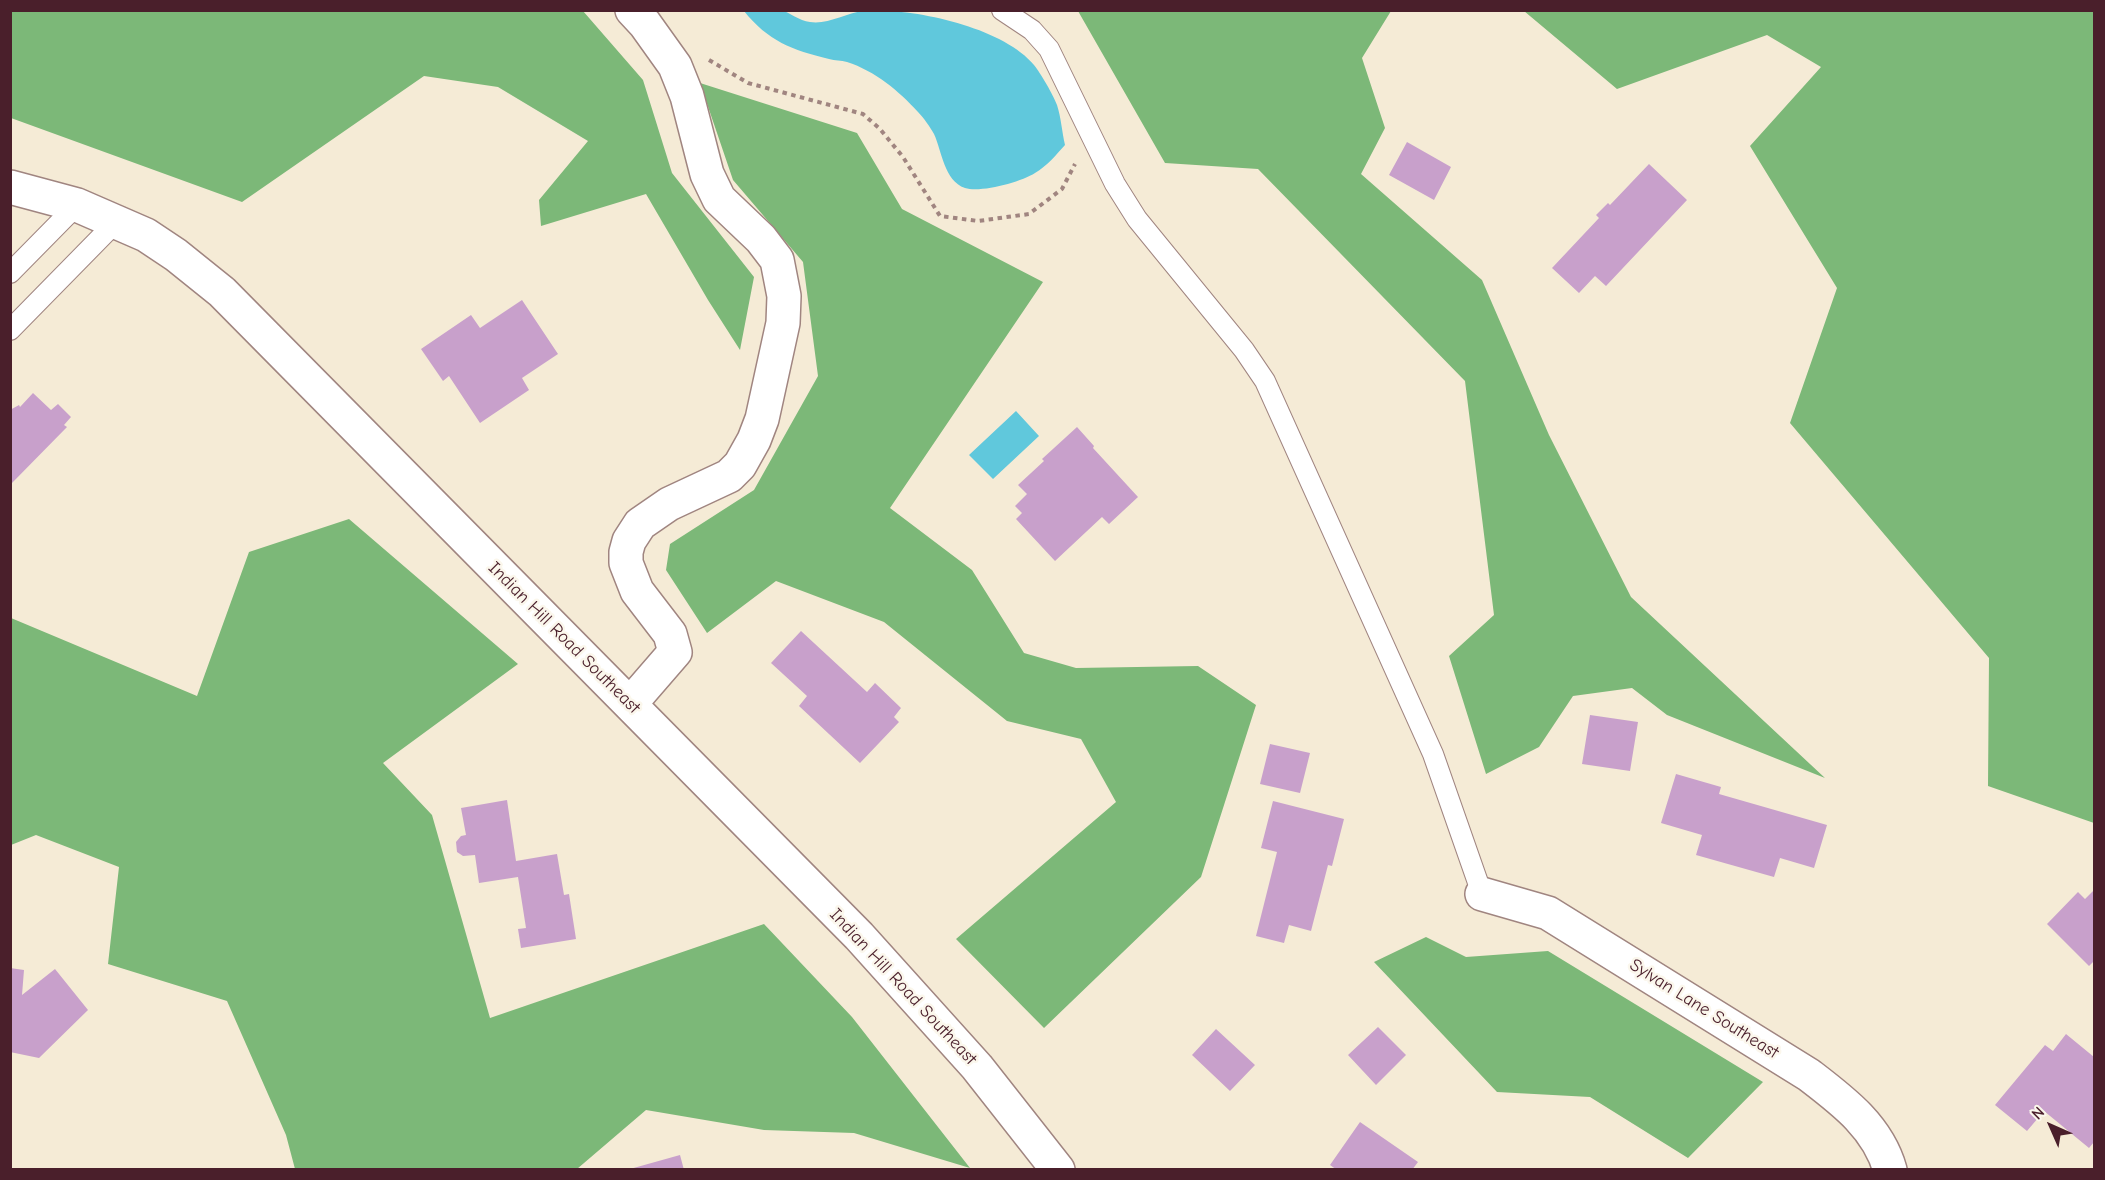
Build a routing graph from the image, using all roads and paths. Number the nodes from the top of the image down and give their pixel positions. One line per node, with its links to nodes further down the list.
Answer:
1 (632, 10): 10 (street)
2 (1002, 10): 4 (lane)
3 (705, 57): 4 (path)
4 (1090, 134): 11 (lane)
5 (10, 187): 6 (street, Indian Hill Road Southeast)
6 (77, 204): 7 (street, Indian Hill Road Southeast); 8 (lane)
7 (116, 222): 9 (lane); 10 (street, Indian Hill Road Southeast)
8 (10, 273)
9 (10, 330)
10 (630, 704): 12 (street, Indian Hill Road Southeast)
11 (1482, 894): 13 (street, Sylvan Lane Southeast)
12 (1058, 1170)
13 (1890, 1170)

